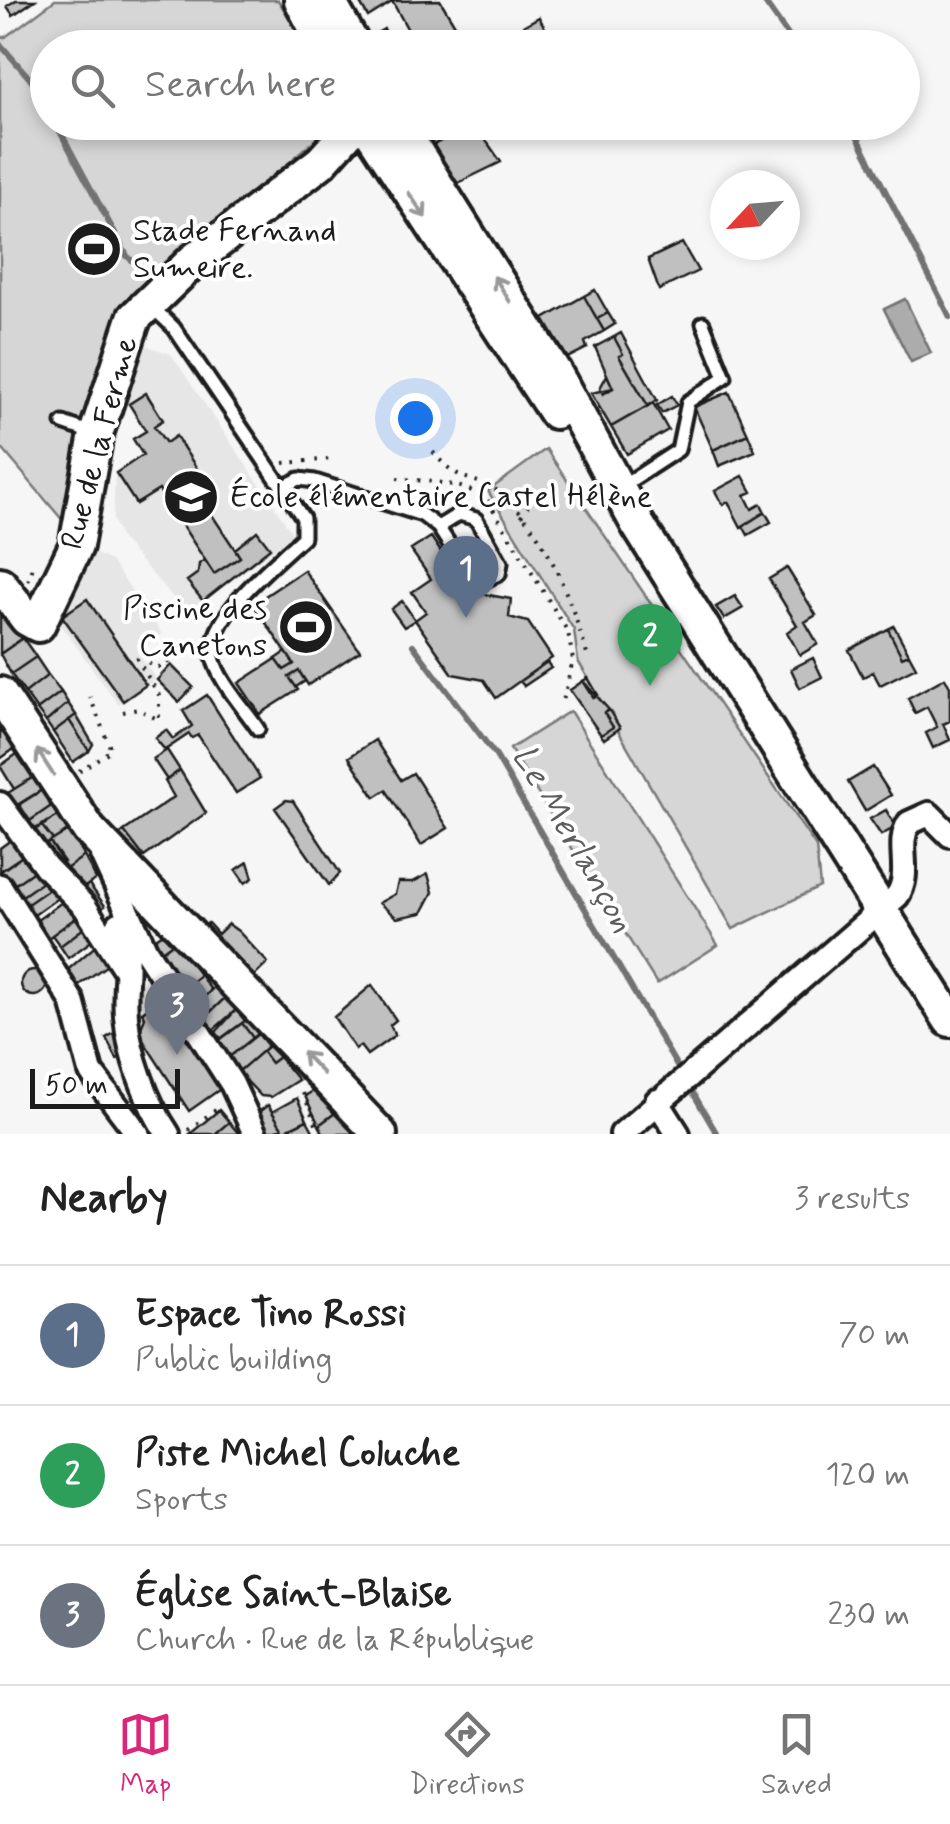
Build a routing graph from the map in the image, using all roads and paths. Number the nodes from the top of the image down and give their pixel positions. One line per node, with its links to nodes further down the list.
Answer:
1 (301, 0): 3 (street)
2 (328, 0): 4 (street)
3 (317, 30)
4 (345, 30)
5 (356, 140): 7 (street, Rue de la Ferme)
6 (385, 140): 13 (street)
7 (148, 303): 10 (street, Rue de la Ferme); 12 (lane)
8 (703, 323): 13 (lane)
9 (62, 423): 10 (lane)
10 (96, 434): 18 (street, Rue de la Ferme)
11 (433, 452): 15 (path)
12 (283, 487): 16 (lane); 24 (lane)
13 (616, 490): 30 (street)
14 (561, 500): 15 (path)
15 (522, 516): 20 (path)
16 (438, 527): 16 (lane)
17 (34, 562): 18 (path)
18 (13, 586)
19 (183, 651): 23 (path)
20 (588, 661)
21 (0, 694): 27 (street, one-way to 21)
22 (90, 697): 25 (path)
23 (123, 712)
24 (258, 729)
25 (75, 774)
26 (0, 804): 31 (street)
27 (89, 830): 31 (street); 38 (street); 39 (street, one-way to 27)
28 (950, 835): 30 (street)
29 (0, 886): 35 (street)
30 (882, 908): 32 (street); 33 (street)
31 (126, 970): 36 (street)
32 (950, 1020)
33 (657, 1101): 40 (street); 41 (street)
34 (216, 1109): 37 (path)
35 (138, 1134)
36 (168, 1134)
37 (184, 1134)
38 (254, 1134)
39 (380, 1134)
40 (622, 1134)
41 (678, 1134)

